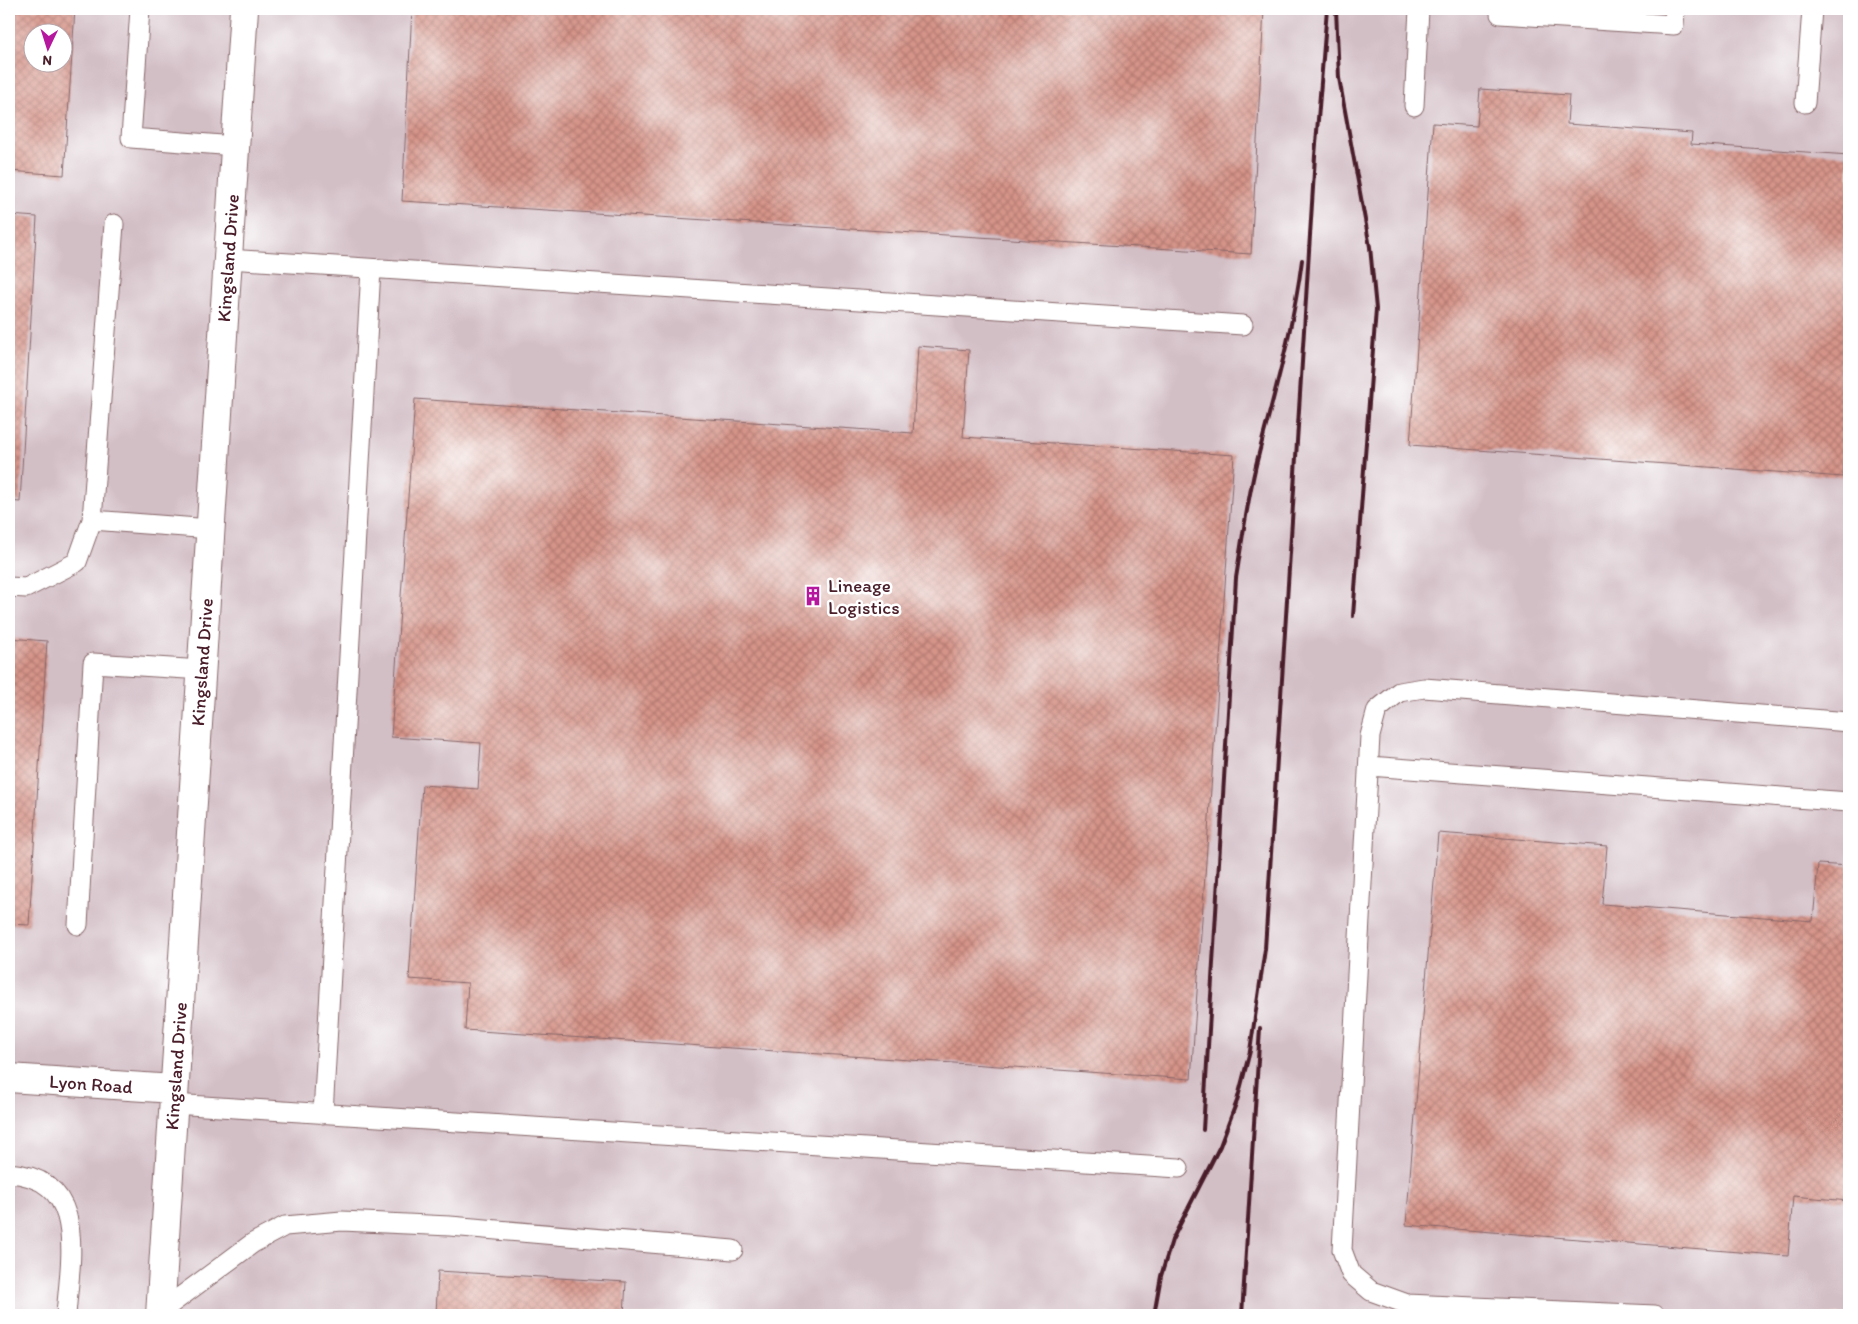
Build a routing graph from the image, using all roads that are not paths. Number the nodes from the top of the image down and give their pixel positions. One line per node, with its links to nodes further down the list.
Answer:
1 (140, 9): 9 (lane)
2 (244, 9): 9 (street, Kingsland Drive)
3 (1419, 9): 8 (lane)
4 (1501, 9): 5 (lane)
5 (1675, 9)
6 (1812, 9): 7 (lane)
7 (1805, 103)
8 (1414, 106)
9 (236, 146): 11 (street, Kingsland Drive)
10 (114, 224): 14 (lane)
11 (228, 259): 12 (lane); 15 (street, Kingsland Drive)
12 (371, 269): 13 (lane); 24 (lane)
13 (1242, 325)
14 (92, 520): 15 (lane); 16 (lane)
15 (211, 529): 17 (street, Kingsland Drive)
16 (9, 587)
17 (202, 670): 21 (lane); 23 (street, Kingsland Drive)
18 (1849, 722): 19 (lane)
19 (1369, 766): 20 (lane); 30 (lane)
20 (1849, 802)
21 (78, 925)
22 (9, 1078): 23 (street, Lyon Road)
23 (174, 1097): 24 (lane); 28 (street, Kingsland Drive)
24 (323, 1114): 25 (lane)
25 (1179, 1168)
26 (9, 1173): 29 (lane)
27 (732, 1250): 28 (lane)
28 (160, 1314)
29 (66, 1315)
30 (1655, 1315)

